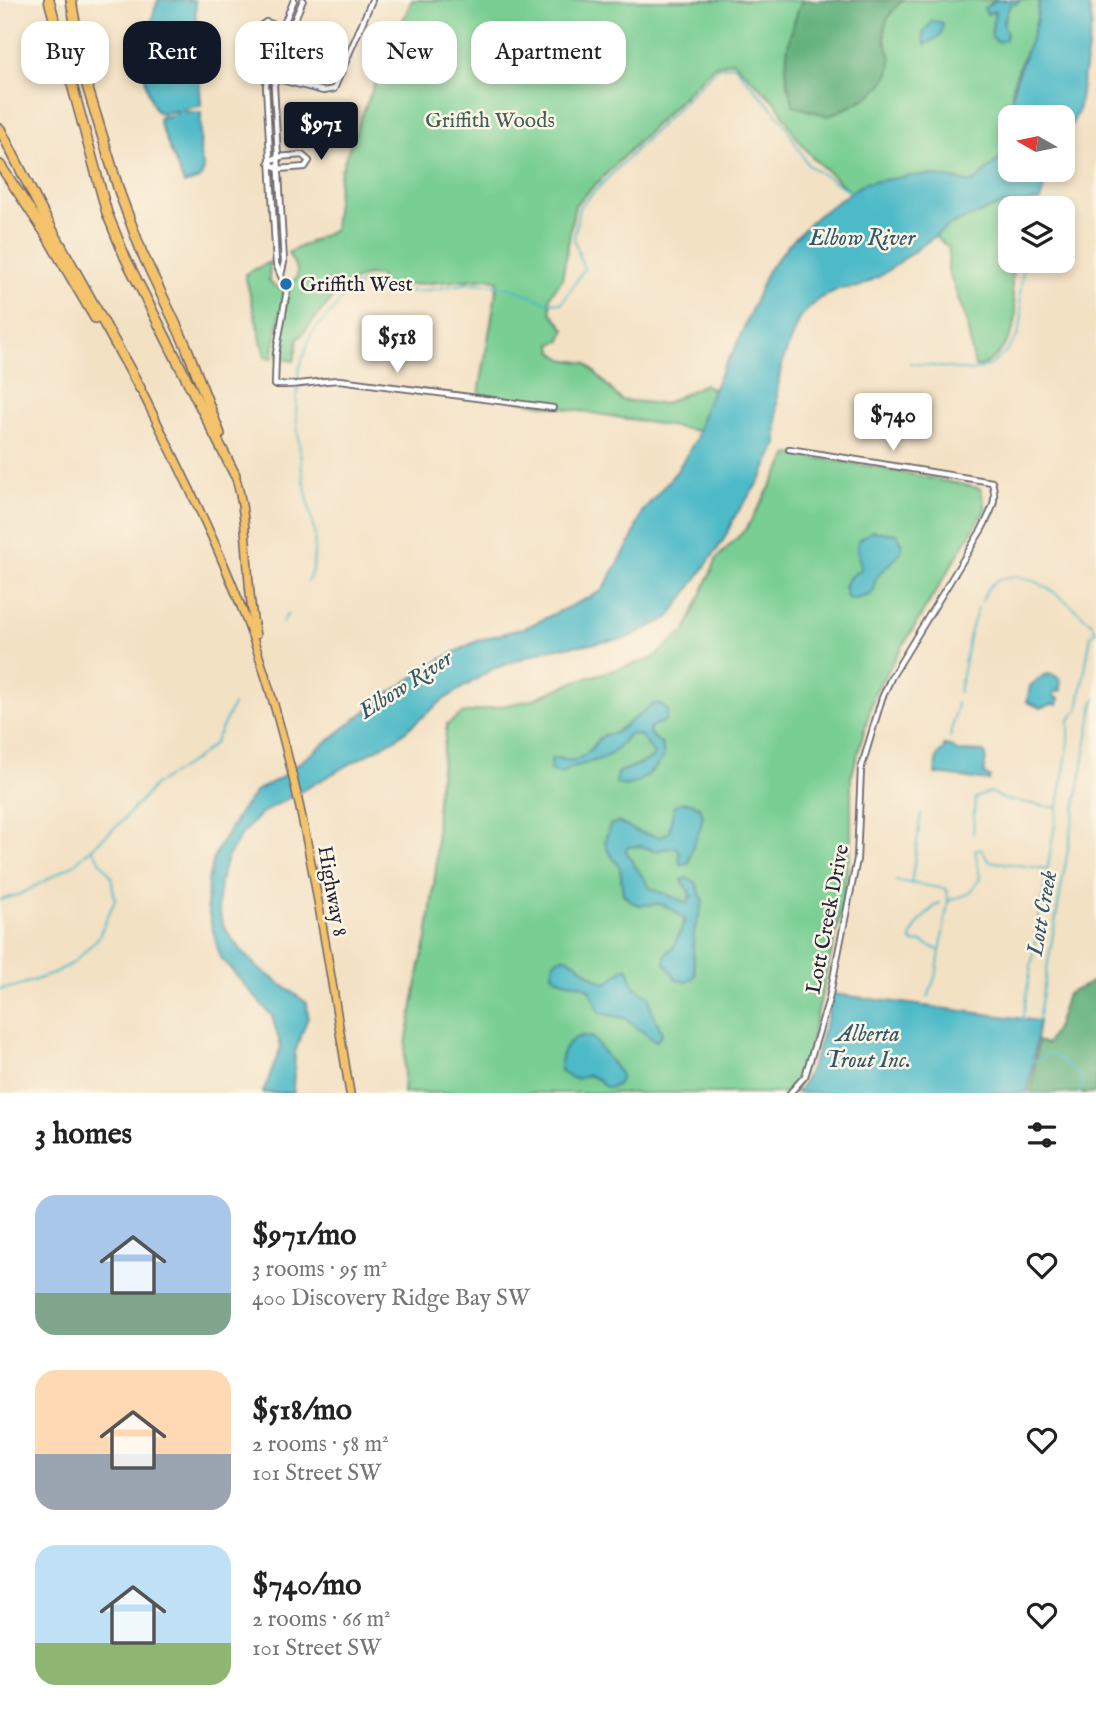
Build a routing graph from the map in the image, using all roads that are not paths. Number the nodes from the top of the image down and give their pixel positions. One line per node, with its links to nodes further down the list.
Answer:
1 (49, 0): 22 (highway)
2 (71, 0): 22 (highway)
3 (294, 0): 6 (street)
4 (303, 0): 7 (street)
5 (372, 0): 8 (street)
6 (285, 21)
7 (294, 21)
8 (348, 56)
9 (266, 84): 15 (street)
10 (274, 84): 14 (street)
11 (296, 84): 12 (street)
12 (336, 84)
13 (0, 129): 19 (highway)
14 (277, 157): 15 (street); 17 (street); 17 (street)
15 (269, 162): 17 (street); 18 (street)
16 (0, 165): 19 (highway)
17 (278, 169): 18 (street)
18 (281, 276): 20 (street)
19 (140, 388): 23 (main road, Highway 8)
20 (553, 408)
21 (789, 449): 25 (street, Lott Creek Drive)
22 (235, 475): 23 (main road, Highway 8)
23 (271, 697): 24 (main road, Highway 8)
24 (350, 1093)
25 (790, 1093)

